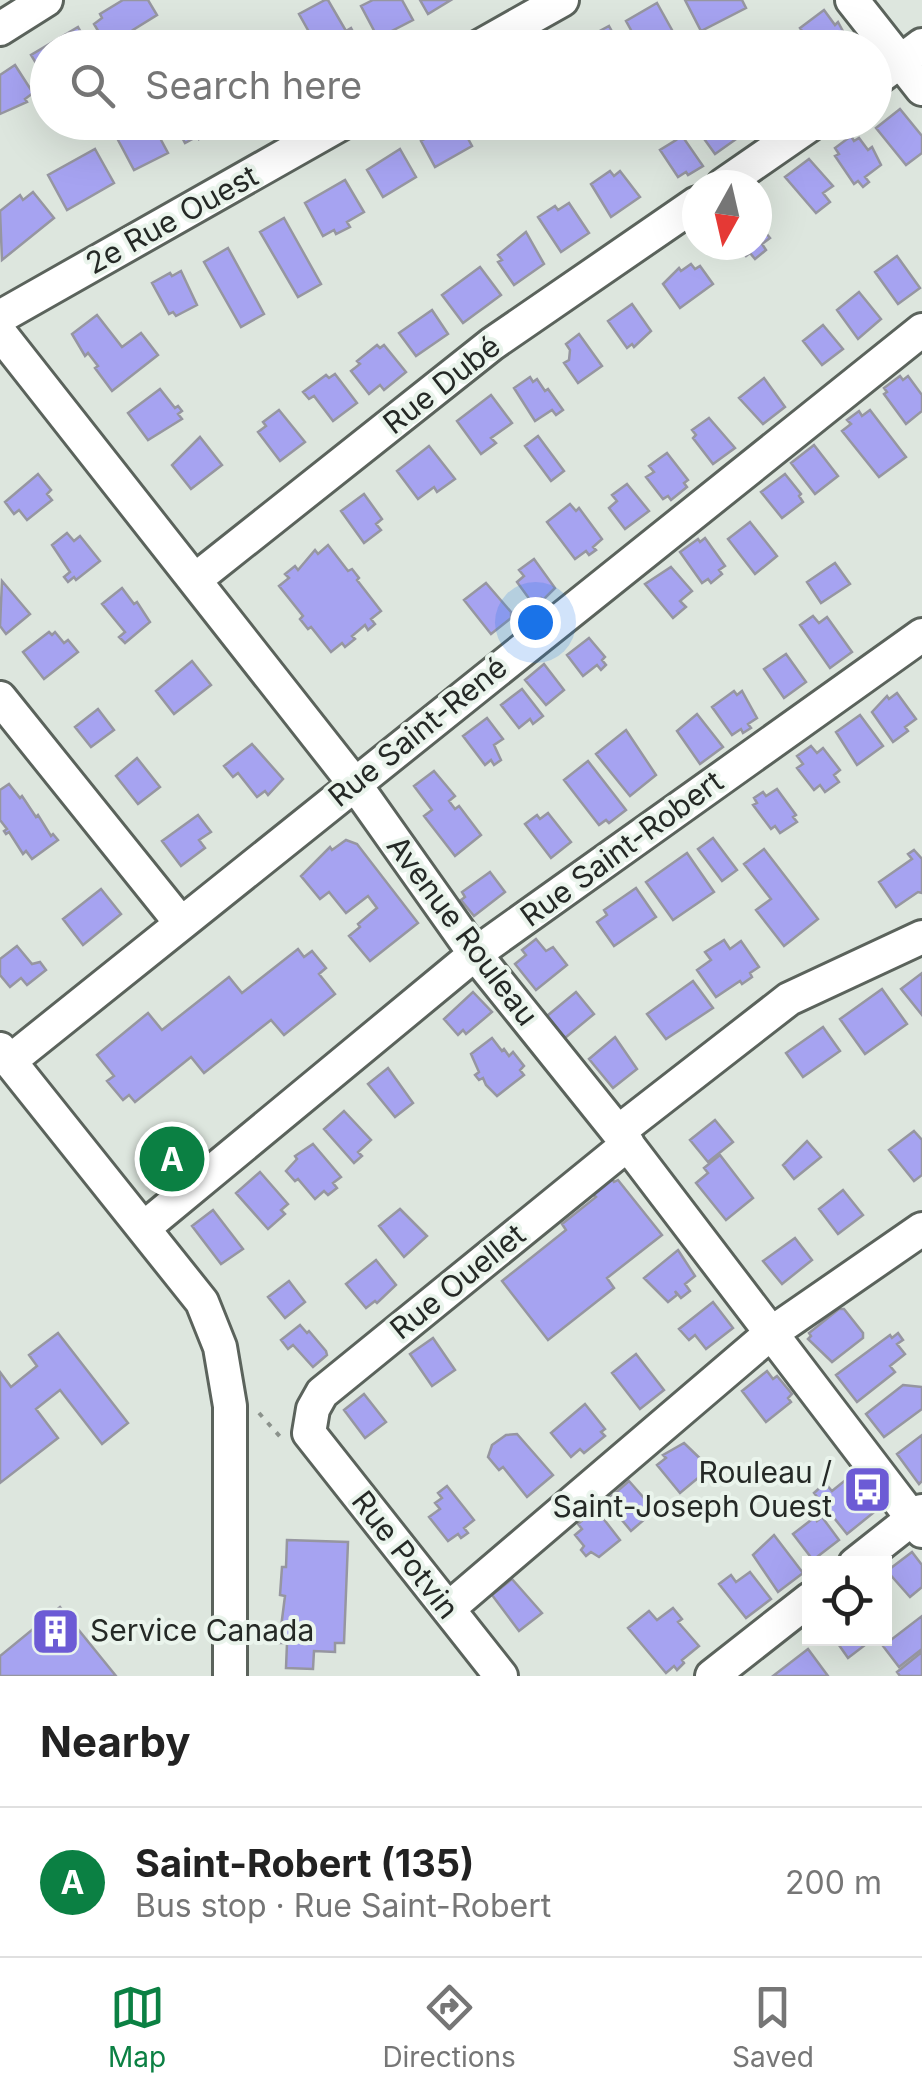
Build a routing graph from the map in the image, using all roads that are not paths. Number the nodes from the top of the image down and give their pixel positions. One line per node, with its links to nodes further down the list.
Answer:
1 (44, 0): 4 (street)
2 (562, 0): 5 (street)
3 (852, 0): 6 (street)
4 (0, 29)
5 (510, 30)
6 (874, 30)
7 (899, 63): 8 (street)
8 (922, 89)
9 (312, 140): 13 (street, 2e Rue Ouest)
10 (788, 140): 11 (street)
11 (745, 170)
12 (682, 213): 16 (street, Rue Dubé)
13 (0, 316)
14 (922, 330): 19 (street, Rue Saint-René)
15 (0, 332): 16 (street, Avenue Rouleau)
16 (196, 580): 19 (street, Avenue Rouleau)
17 (922, 635): 22 (street, Rue Saint-Robert)
18 (0, 698): 20 (street)
19 (354, 783): 20 (street, Rue Saint-René); 22 (street, Avenue Rouleau)
20 (180, 922): 23 (street, Rue Saint-René)
21 (922, 937): 24 (street, Rue Ouellet)
22 (475, 954): 24 (street, Avenue Rouleau); 25 (street, Rue Saint-Robert)
23 (5, 1055): 25 (street)
24 (623, 1138): 27 (street, Avenue Rouleau); 28 (street, Rue Ouellet)
25 (144, 1227): 33 (street)
26 (922, 1229): 27 (street)
27 (770, 1334): 29 (street, Avenue Rouleau); 32 (street)
28 (309, 1433): 32 (street, Rue Potvin)
29 (919, 1520): 30 (street)
30 (867, 1556)
31 (802, 1605): 35 (street)
32 (448, 1609): 34 (street, Rue Potvin)
33 (230, 1676)
34 (501, 1676)
35 (712, 1676)

